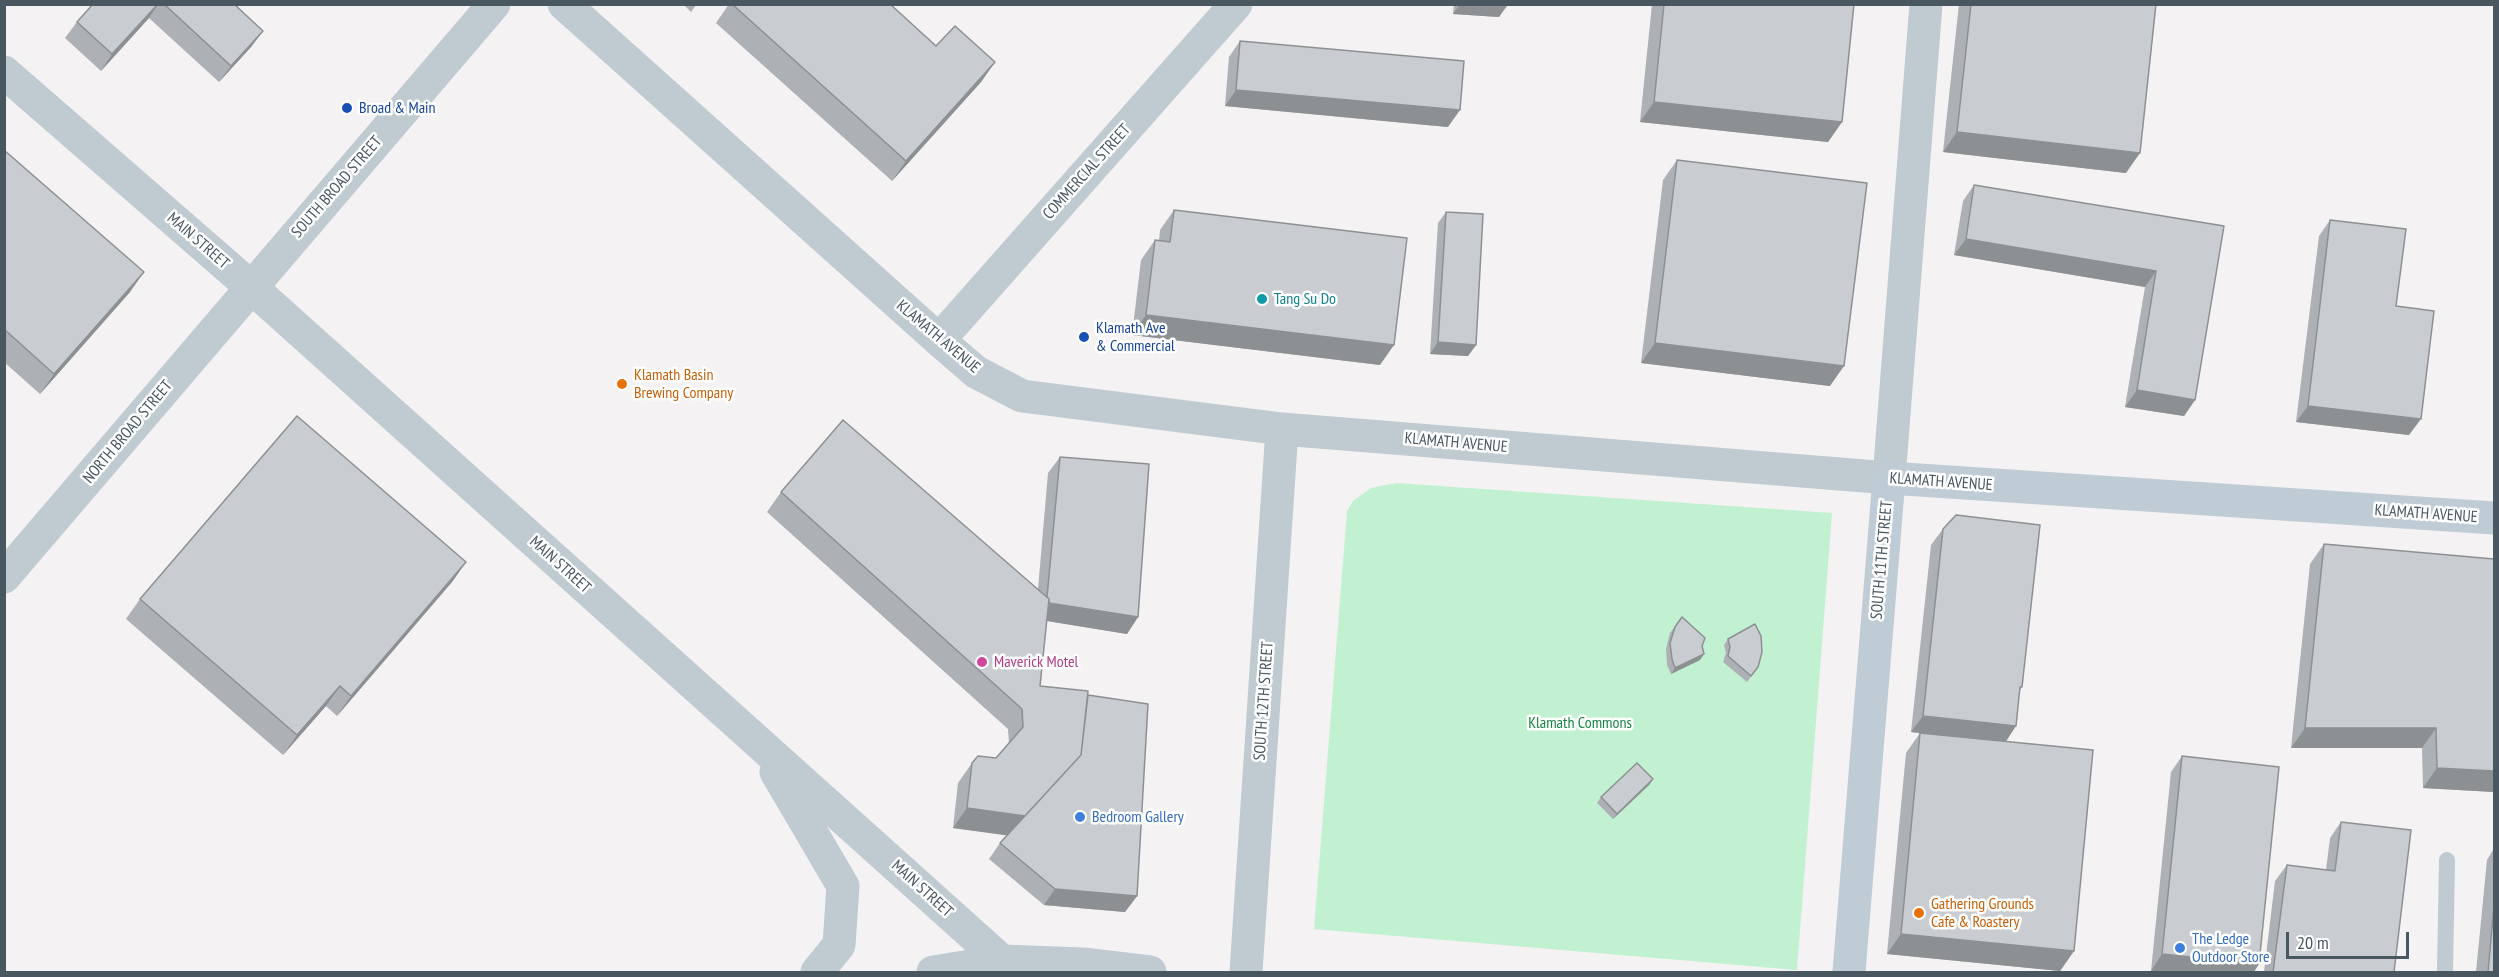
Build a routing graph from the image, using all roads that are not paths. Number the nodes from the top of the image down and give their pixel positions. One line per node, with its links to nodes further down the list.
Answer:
1 (494, 4): 6 (street, SOUTH BROAD STREET)
2 (564, 4): 7 (street, KLAMATH AVENUE)
3 (1236, 4): 7 (street, COMMERCIAL STREET)
4 (1926, 4): 9 (street, SOUTH 11TH STREET)
5 (4, 72): 6 (street, MAIN STREET)
6 (251, 287): 11 (street, NORTH BROAD STREET); 12 (street, MAIN STREET)
7 (939, 340): 8 (street, KLAMATH AVENUE)
8 (1282, 429): 9 (street, KLAMATH AVENUE); 19 (street, SOUTH 12TH STREET)
9 (1889, 478): 10 (main road, KLAMATH AVENUE); 20 (main road, SOUTH 11TH STREET)
10 (2494, 518)
11 (4, 577)
12 (758, 743): 14 (street, MAIN STREET); 16 (street)
13 (2447, 860): 21 (lane)
14 (1002, 961): 15 (street); 17 (street)
15 (1112, 970): 18 (street)
16 (817, 972)
17 (933, 972)
18 (1150, 972)
19 (1246, 972)
20 (1849, 972)
21 (2445, 972)

